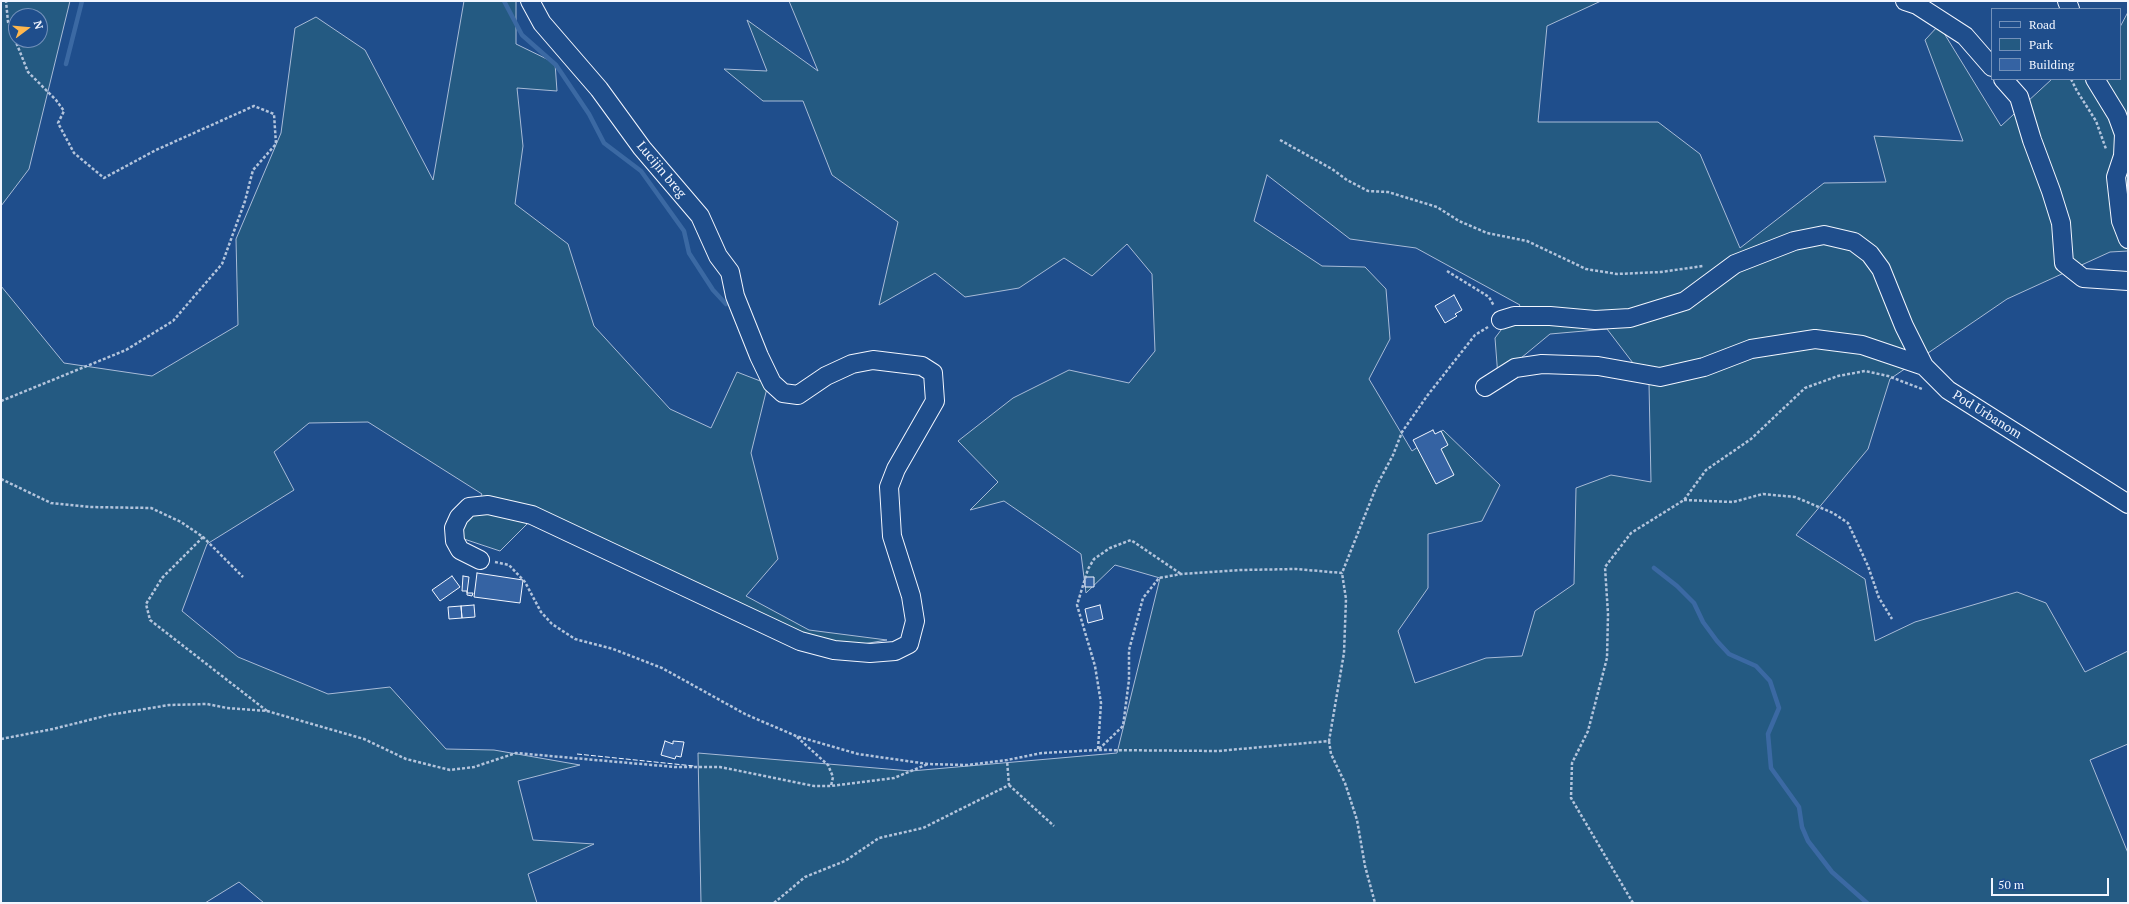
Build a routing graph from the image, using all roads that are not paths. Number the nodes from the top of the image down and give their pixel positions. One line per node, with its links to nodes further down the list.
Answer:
1 (530, 1): 13 (street, Lucijin breg)
2 (1905, 1): 3 (street)
3 (1991, 65)
4 (2004, 80): 8 (street)
5 (2096, 80): 6 (street)
6 (2125, 220): 7 (street)
7 (2128, 239)
8 (2128, 280)
9 (1501, 320): 10 (street, Pod Urbanom)
10 (1924, 366): 11 (street); 12 (street, Pod Urbanom)
11 (1485, 387)
12 (2128, 504)
13 (480, 560)

